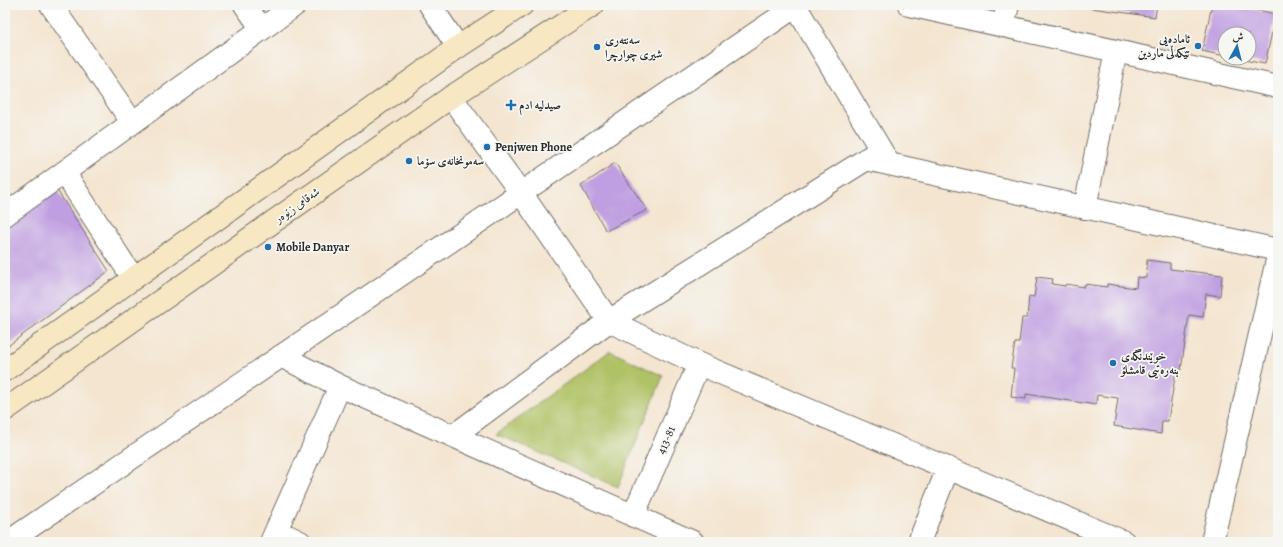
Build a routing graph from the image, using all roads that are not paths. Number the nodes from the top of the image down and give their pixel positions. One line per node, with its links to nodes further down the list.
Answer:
1 (51, 5): 16 (street)
2 (246, 5): 11 (street)
3 (295, 5): 11 (street)
4 (430, 5): 12 (street)
5 (522, 5): 12 (main road)
6 (592, 5): 15 (main road, شەقامی زێوەر)
7 (909, 5): 10 (street)
8 (1008, 5): 10 (street)
9 (796, 6): 17 (street); 19 (street)
10 (1003, 26): 13 (street)
11 (262, 29): 16 (street)
12 (458, 47): 24 (main road)
13 (1116, 51): 14 (street); 20 (street)
14 (1278, 87)
15 (451, 97): 19 (street); 30 (main road, شەقامی زێوەر)
16 (132, 122): 18 (street)
17 (879, 158): 20 (street); 25 (street)
18 (64, 172): 21 (street); 24 (street)
19 (521, 193): 25 (street); 26 (street)
20 (1085, 208): 22 (street)
21 (5, 214)
22 (1278, 250)
23 (1278, 256): 40 (street)
24 (133, 278): 28 (main road)
25 (610, 321): 27 (street); 31 (street)
26 (281, 356): 29 (street); 35 (street)
27 (699, 364): 32 (street); 33 (street, 413-81)
28 (5, 370)
29 (340, 386): 31 (street); 34 (street)
30 (5, 410)
31 (453, 436): 33 (street)
32 (948, 468): 38 (street); 39 (street)
33 (633, 516): 37 (street)
34 (274, 537): 36 (street)
35 (8, 542)
36 (300, 542)
37 (693, 542)
38 (919, 542)
39 (1124, 542)
40 (1212, 542)

